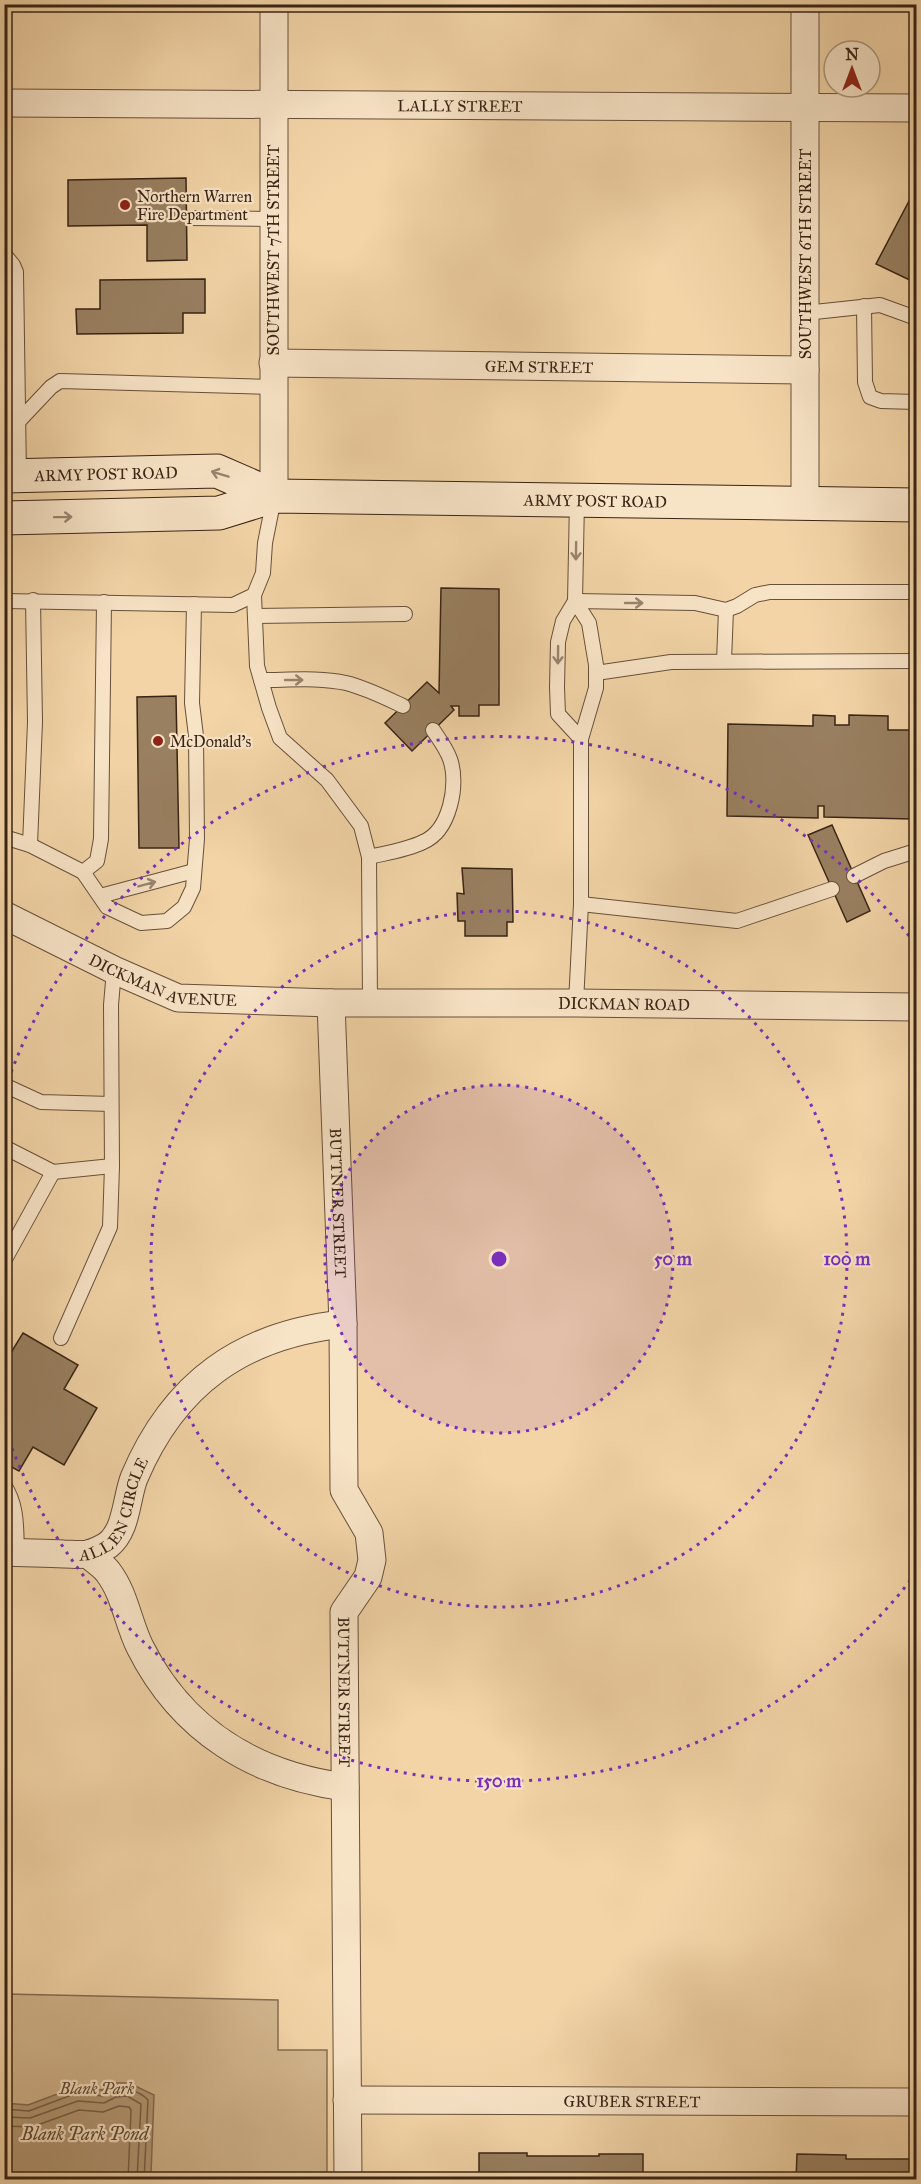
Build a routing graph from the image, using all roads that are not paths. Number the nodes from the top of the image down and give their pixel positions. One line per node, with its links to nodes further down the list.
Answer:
1 (274, 4): 4 (street, SOUTHWEST 7TH STREET)
2 (805, 4): 5 (street, SOUTHWEST 6TH STREET)
3 (4, 103): 4 (street, LALLY STREET)
4 (274, 105): 5 (street, LALLY STREET); 8 (street, SOUTHWEST 7TH STREET)
5 (805, 108): 6 (street, LALLY STREET); 11 (street, SOUTHWEST 6TH STREET)
6 (916, 108)
7 (190, 218): 8 (lane)
8 (273, 219): 14 (street, SOUTHWEST 7TH STREET)
9 (4, 254): 16 (lane)
10 (864, 306): 11 (lane); 12 (lane); 15 (lane)
11 (805, 313): 13 (street, SOUTHWEST 6TH STREET)
12 (916, 318)
13 (805, 369): 14 (street, GEM STREET); 20 (street, SOUTHWEST 6TH STREET)
14 (273, 375): 16 (lane); 18 (street, SOUTHWEST 7TH STREET)
15 (916, 402)
16 (11, 423): 17 (lane)
17 (12, 476): 18 (main road, ARMY POST ROAD, one-way to 17)
18 (274, 496): 19 (main road, ARMY POST ROAD); 22 (main road, ARMY POST ROAD, one-way to 18); 24 (lane)
19 (577, 501): 20 (main road, ARMY POST ROAD); 27 (lane, one-way to 27)
20 (805, 504): 21 (main road, ARMY POST ROAD)
21 (916, 505)
22 (4, 518)
23 (916, 592): 30 (lane)
24 (254, 596): 29 (lane); 32 (lane)
25 (33, 600): 26 (lane); 28 (lane); 41 (lane)
26 (4, 601)
27 (575, 601): 30 (lane, one-way to 30); 35 (lane); 39 (lane, one-way to 39)
28 (105, 602): 29 (lane); 45 (lane)
29 (195, 604): 44 (lane)
30 (726, 610): 33 (lane)
31 (405, 614): 32 (lane)
32 (255, 616): 36 (lane)
33 (724, 661): 34 (lane); 35 (lane)
34 (916, 661)
35 (596, 673): 39 (lane)
36 (261, 680): 37 (lane, one-way to 37); 43 (lane)
37 (403, 706)
38 (433, 730): 43 (lane)
39 (580, 739): 49 (lane)
40 (4, 837): 41 (lane)
41 (30, 845): 45 (lane)
42 (916, 851): 46 (lane)
43 (369, 857): 53 (lane)
44 (194, 871): 48 (lane, one-way to 44); 48 (lane)
45 (83, 872): 48 (lane)
46 (854, 876)
47 (832, 889): 49 (lane)
48 (100, 896)
49 (581, 904): 54 (lane)
50 (4, 915): 51 (street, DICKMAN AVENUE)
51 (114, 970): 52 (street, DICKMAN AVENUE); 57 (lane)
52 (332, 1003): 53 (street, DICKMAN ROAD); 62 (street, BUTTNER STREET)
53 (369, 1003): 54 (street, DICKMAN ROAD)
54 (576, 1003): 55 (street, DICKMAN ROAD)
55 (916, 1007)
56 (4, 1085): 57 (lane)
57 (111, 1104): 59 (lane)
58 (4, 1147): 60 (lane)
59 (112, 1166): 60 (lane); 63 (lane)
60 (53, 1172): 61 (lane)
61 (4, 1261)
62 (343, 1324): 66 (street, ALLEN CIRCLE); 67 (street, BUTTNER STREET)
63 (61, 1338)
64 (4, 1485): 65 (lane)
65 (10, 1552): 66 (street)
66 (88, 1554): 67 (street, ALLEN CIRCLE)
67 (345, 1788): 68 (street, BUTTNER STREET)
68 (347, 2100): 69 (street, GRUBER STREET); 70 (street, BUTTNER STREET)
69 (916, 2102)
70 (348, 2180)

